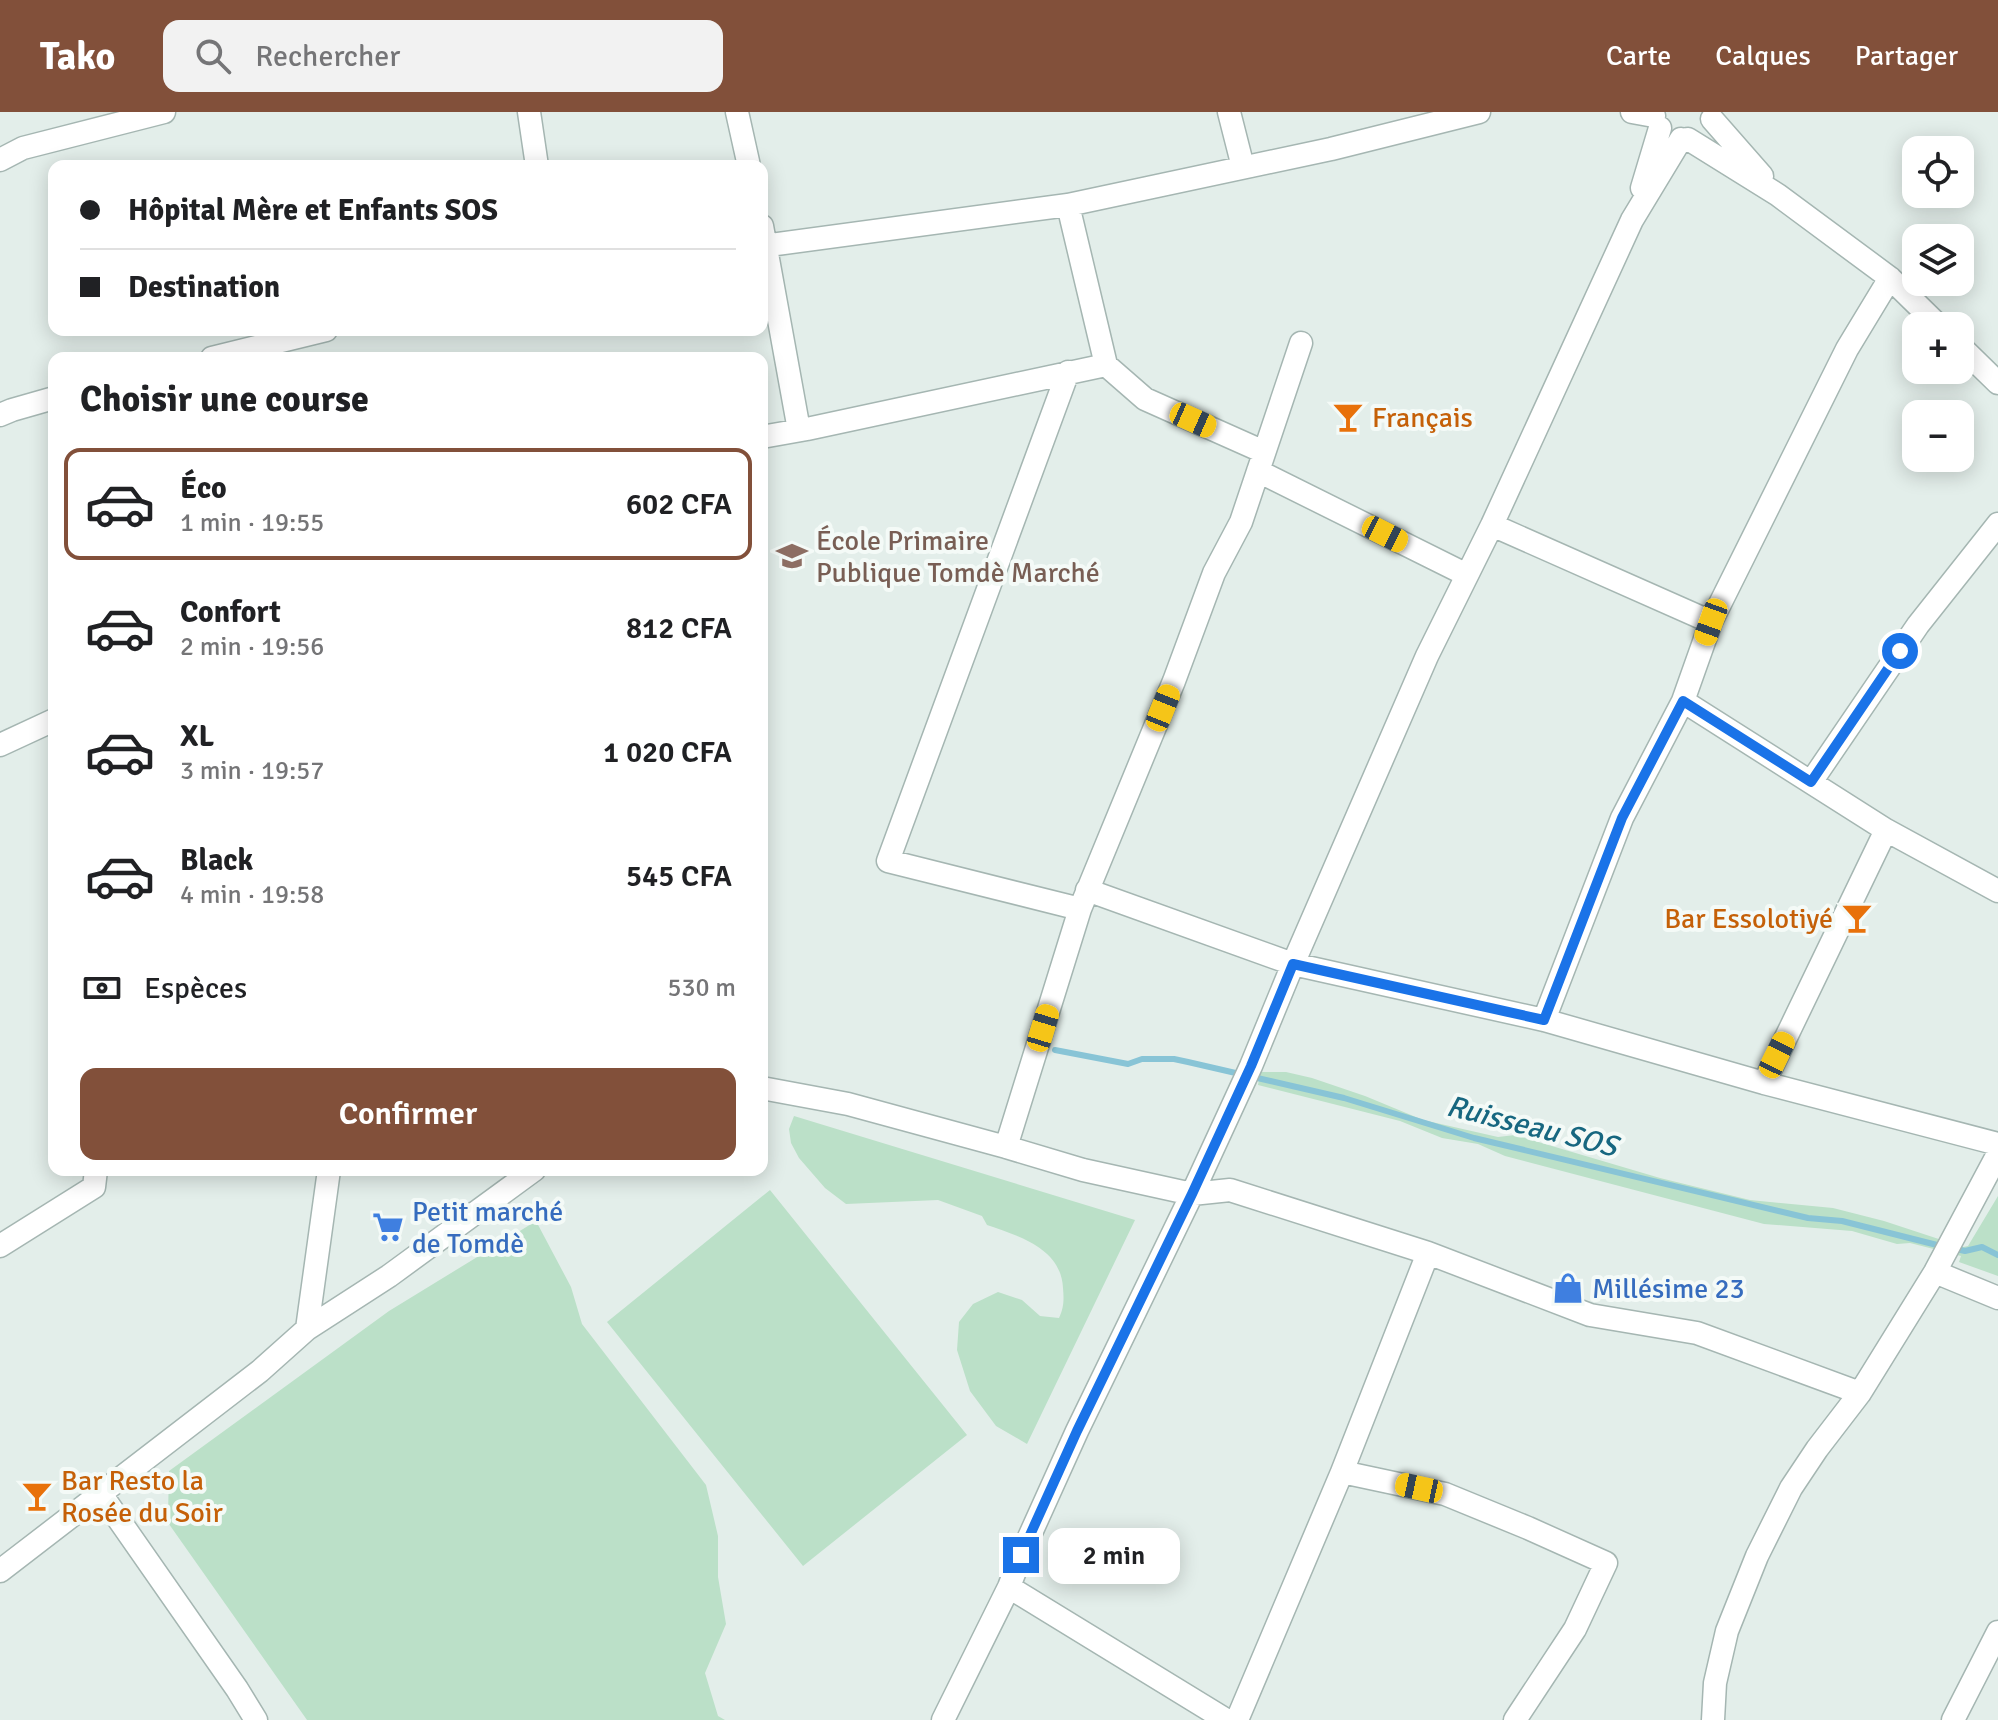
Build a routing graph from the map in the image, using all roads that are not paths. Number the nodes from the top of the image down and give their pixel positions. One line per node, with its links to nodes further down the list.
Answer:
1 (164, 112): 9 (street)
2 (529, 112): 10 (street)
3 (737, 112): 11 (street)
4 (1229, 112): 12 (street)
5 (1479, 112): 12 (street)
6 (1712, 115): 8 (street); 13 (street)
7 (1650, 117): 8 (street); 15 (street)
8 (1684, 139): 13 (street); 15 (street)
9 (0, 160)
10 (536, 160)
11 (748, 160)
12 (1243, 167): 14 (street)
13 (1778, 195): 18 (street)
14 (1068, 205): 16 (street); 24 (street)
15 (1632, 220): 33 (street)
16 (768, 238)
17 (768, 266): 29 (street)
18 (1890, 278): 19 (street); 35 (street)
19 (1925, 312)
20 (302, 336): 22 (street)
21 (1301, 343): 31 (street)
22 (236, 352)
23 (1974, 360): 26 (street)
24 (1106, 365): 25 (street); 31 (street)
25 (1068, 372): 29 (street); 42 (street)
26 (1998, 383)
27 (48, 400): 28 (street)
28 (0, 415)
29 (799, 430): 30 (street)
30 (768, 436)
31 (1261, 461): 34 (street); 42 (street)
32 (1998, 524): 39 (street)
33 (1492, 525): 34 (street); 35 (street)
34 (1467, 575): 43 (street)
35 (1711, 622): 36 (street)
36 (1683, 701): 39 (street); 44 (street)
37 (48, 723): 38 (street)
38 (0, 745)
39 (1811, 782): 40 (street)
40 (1886, 830): 41 (street); 45 (street)
41 (1998, 891)
42 (1084, 899): 43 (street); 48 (street)
43 (1293, 964): 44 (street); 53 (street)
44 (1544, 1020): 45 (street)
45 (1764, 1083): 47 (street)
46 (768, 1089): 48 (street)
47 (1998, 1144)
48 (1006, 1147): 53 (street)
49 (1998, 1154): 56 (street)
50 (95, 1176): 54 (street)
51 (328, 1176): 58 (street)
52 (526, 1176): 58 (street)
53 (1192, 1194): 55 (street); 63 (street)
54 (0, 1246)
55 (1428, 1253): 59 (street); 60 (street)
56 (1944, 1255): 57 (street); 59 (street)
57 (1998, 1298)
58 (307, 1329): 61 (street)
59 (1860, 1393): 70 (street)
60 (1342, 1472): 68 (street); 69 (street)
61 (101, 1494): 62 (street); 65 (street)
62 (0, 1571)
63 (1009, 1587): 66 (street); 67 (street)
64 (1998, 1632): 71 (street)
65 (256, 1720)
66 (943, 1720)
67 (1226, 1720)
68 (1237, 1720)
69 (1515, 1720)
70 (1713, 1720)
71 (1953, 1720)

